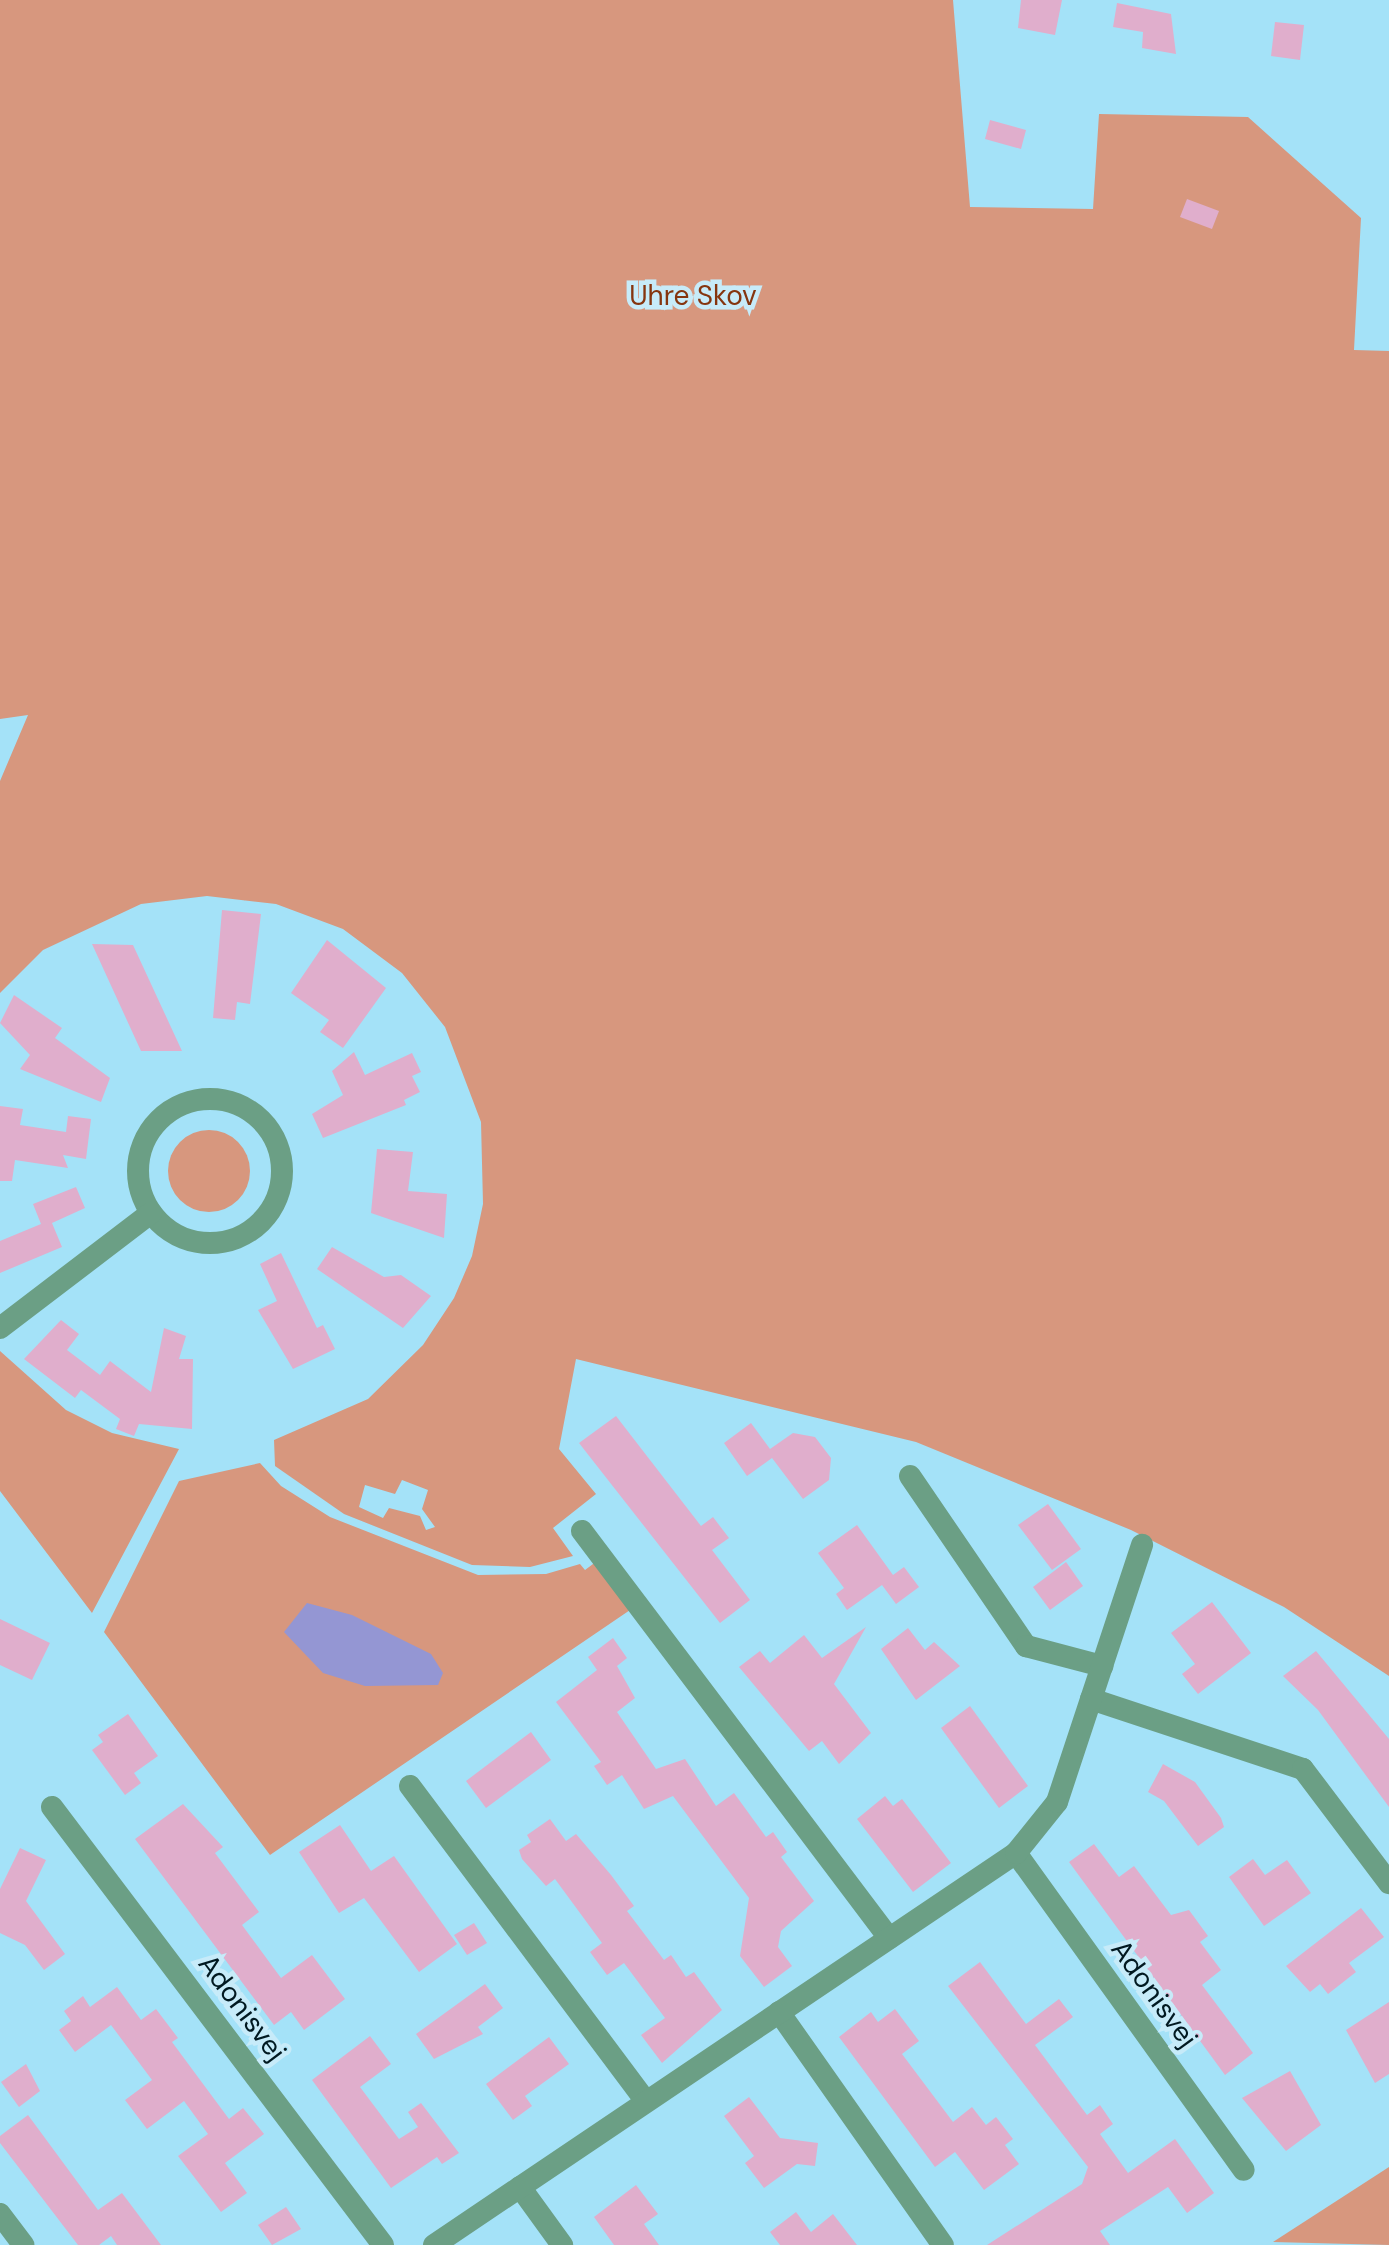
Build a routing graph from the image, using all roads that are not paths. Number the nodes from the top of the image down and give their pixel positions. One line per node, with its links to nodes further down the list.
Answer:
1 (151, 1213): 1 (street); 2 (street)
2 (0, 1328)
3 (910, 1476): 6 (street)
4 (582, 1531): 12 (street)
5 (1142, 1544): 6 (street)
6 (1102, 1666): 7 (street)
7 (1091, 1698): 10 (street); 11 (street)
8 (410, 1786): 14 (street)
9 (52, 1806): 19 (street, Adonisvej)
10 (1016, 1853): 12 (street); 15 (street, Adonisvej)
11 (1389, 1883)
12 (889, 1938): 13 (street)
13 (779, 2012): 14 (street); 22 (street)
14 (646, 2102): 16 (street)
15 (1244, 2170)
16 (520, 2187): 20 (street); 21 (street)
17 (0, 2214): 18 (street)
18 (23, 2245)
19 (383, 2245)
20 (434, 2245)
21 (562, 2245)
22 (942, 2245)

